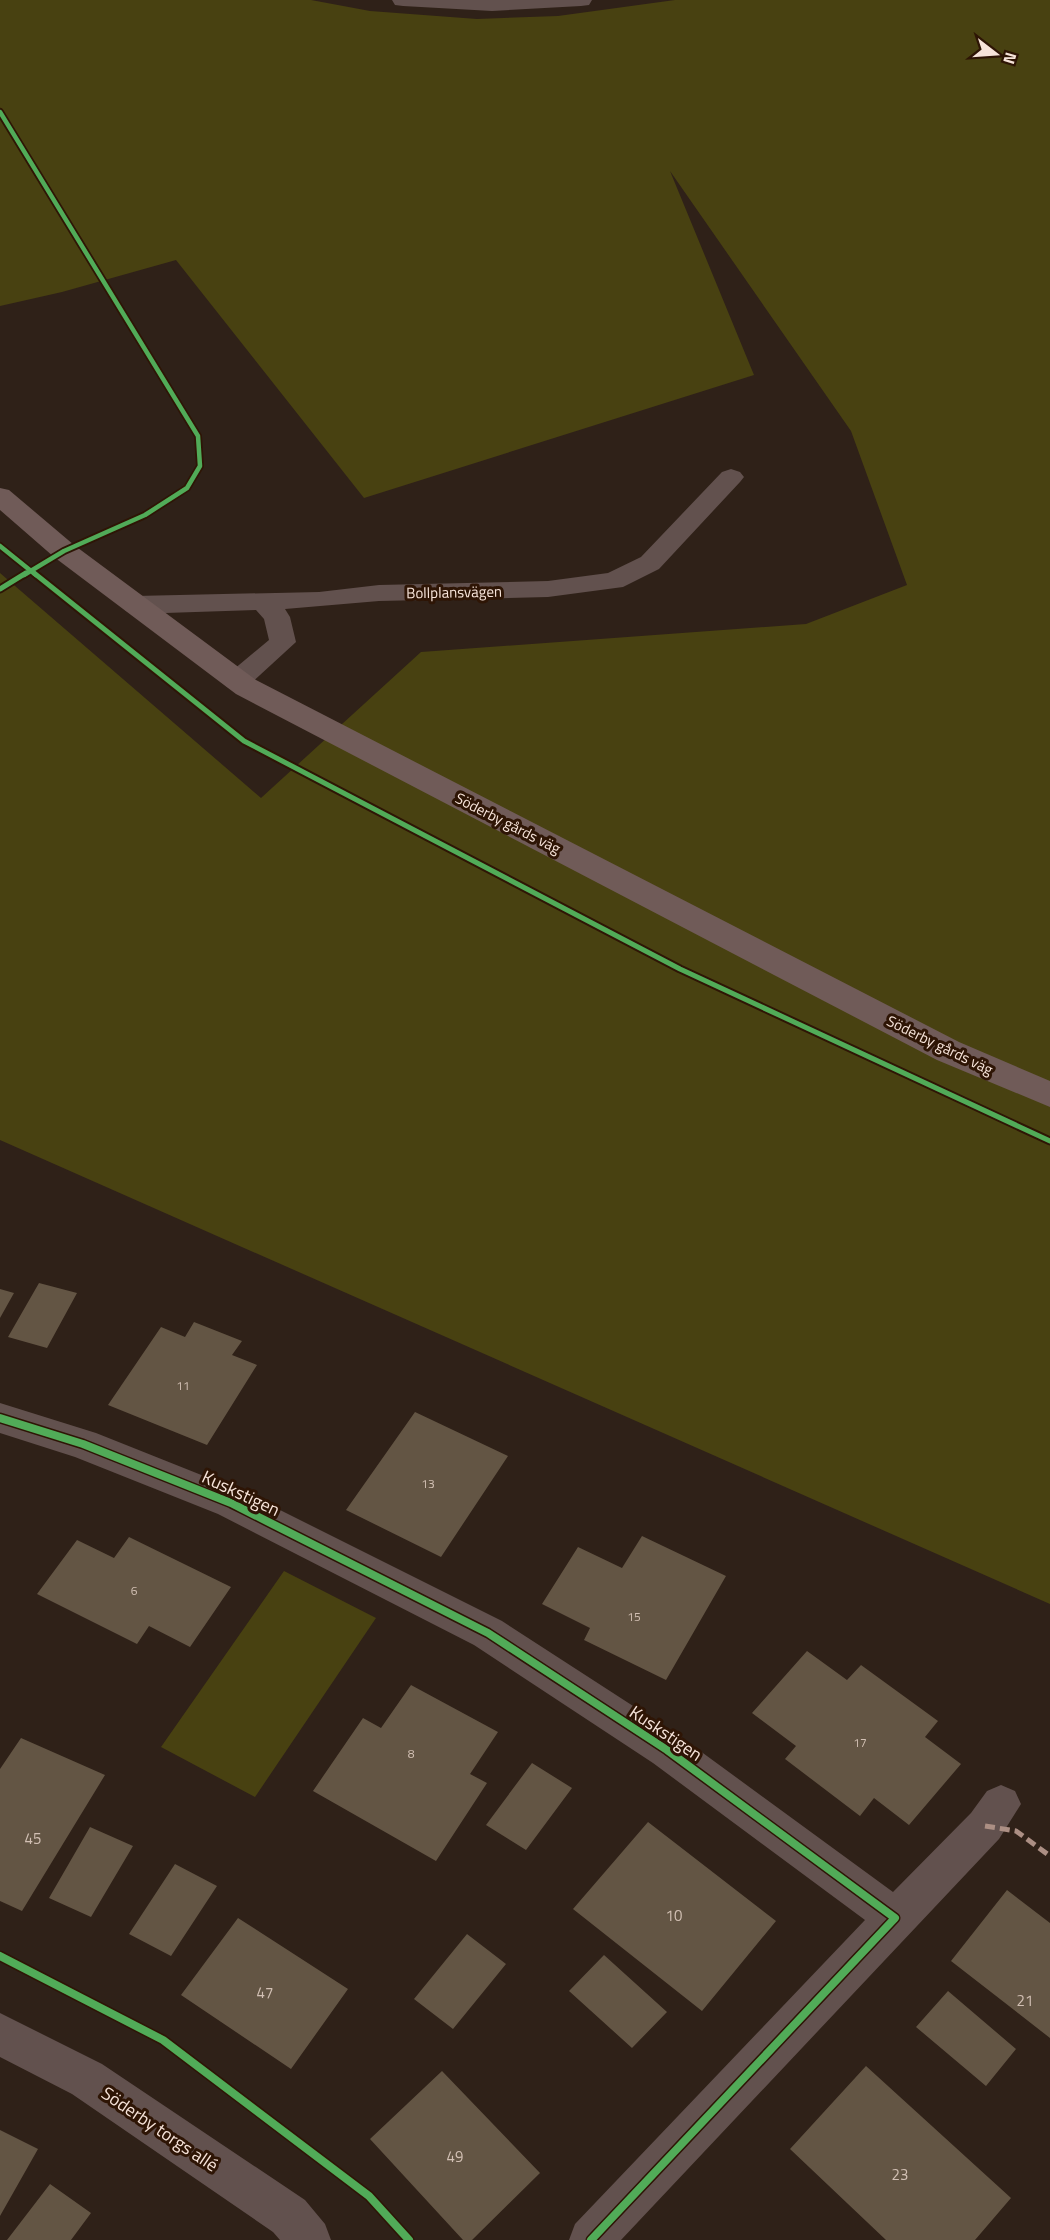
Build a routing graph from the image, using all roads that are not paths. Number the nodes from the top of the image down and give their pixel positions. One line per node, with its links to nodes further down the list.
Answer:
1 (403, 0): 2 (street)
2 (580, 0)
3 (731, 477): 5 (lane, Bollplansvägen)
4 (0, 496): 6 (main road, Söderby gårds väg)
5 (263, 602): 6 (lane, Bollplansvägen); 7 (lane)
6 (135, 605): 7 (main road, Söderby gårds väg)
7 (237, 681): 8 (main road, Söderby gårds väg)
8 (1050, 1095)
9 (0, 1418): 11 (street, Kuskstigen)
10 (1001, 1804): 11 (street)
11 (895, 1918): 14 (street)
12 (0, 2034): 13 (street, Söderby torgs allé)
13 (309, 2240)
14 (591, 2240)

